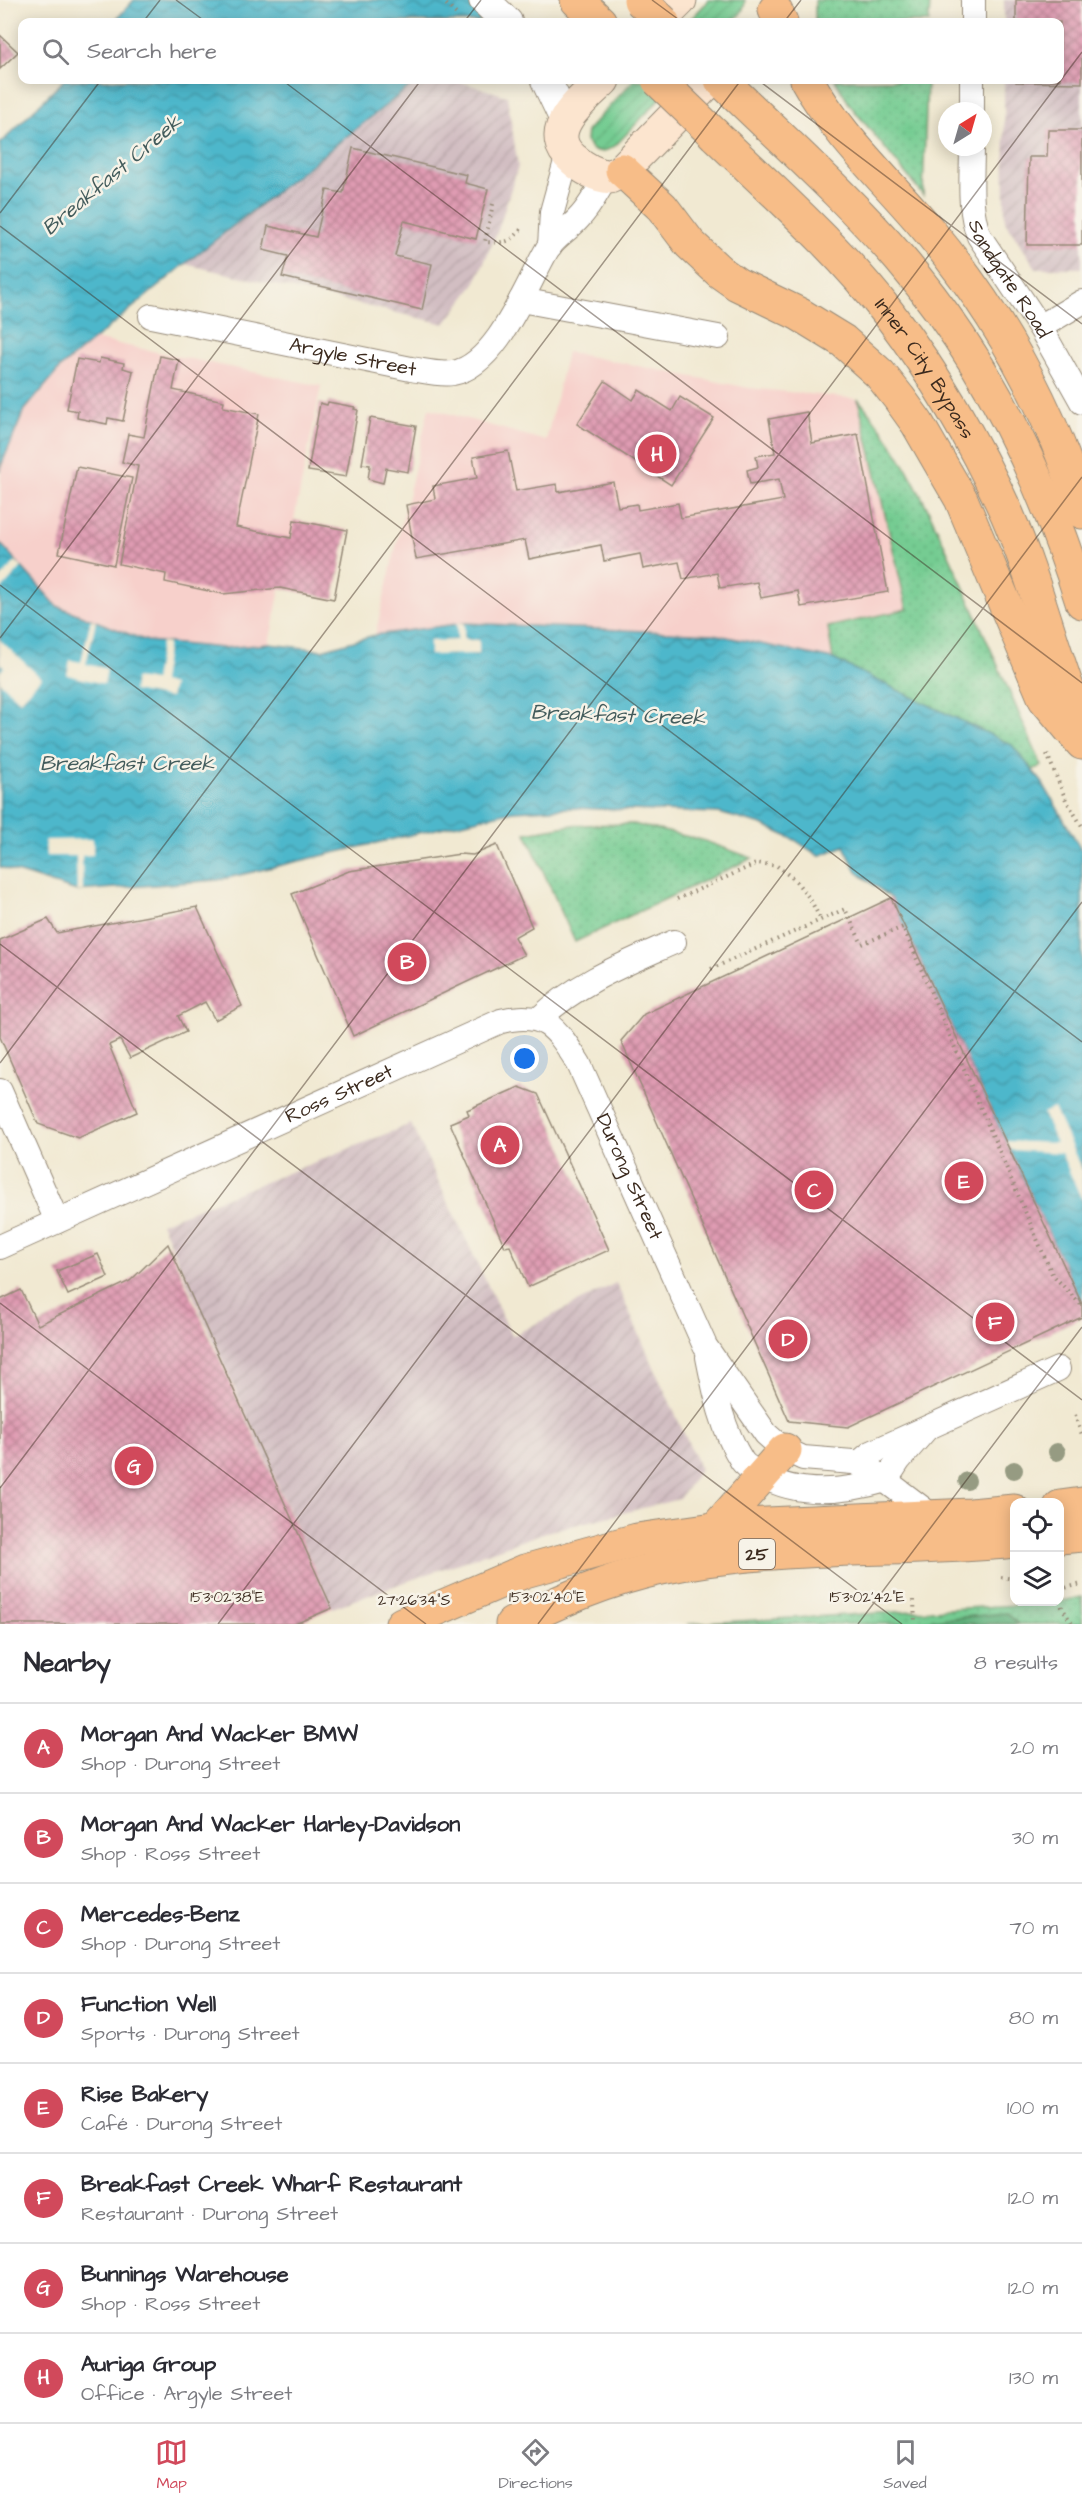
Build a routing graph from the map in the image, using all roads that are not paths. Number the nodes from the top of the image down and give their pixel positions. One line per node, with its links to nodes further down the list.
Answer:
1 (484, 0): 6 (street)
2 (577, 0): 7 (main road)
3 (640, 0): 8 (main road, bridge)
4 (680, 0): 9 (main road)
5 (973, 0): 10 (street)
6 (503, 18)
7 (596, 18)
8 (656, 18)
9 (664, 18)
10 (973, 18)
11 (548, 84): 19 (street)
12 (599, 84): 19 (main road)
13 (662, 84): 32 (main road, Inner City Bypass, bridge)
14 (706, 84): 22 (main road)
15 (725, 84): 31 (main road)
16 (810, 84): 30 (main road)
17 (972, 84): 18 (street)
18 (972, 102)
19 (565, 120): 20 (main road)
20 (568, 154): 22 (main road); 23 (street, Argyle Street)
21 (972, 156): 27 (street, Sandgate Road)
22 (614, 174): 23 (street, Argyle Street); 33 (main road)
23 (550, 246): 24 (street, Argyle Street)
24 (521, 300): 26 (street, Argyle Street); 28 (street)
25 (1082, 302): 27 (street)
26 (151, 316)
27 (1040, 327): 29 (street, Sandgate Road)
28 (718, 337)
29 (1082, 402)
30 (1082, 512)
31 (1080, 580)
32 (1082, 728)
33 (1082, 742)
34 (674, 942): 35 (street)
35 (539, 1019): 37 (street, Ross Street); 39 (street, Durong Street)
36 (0, 1090): 37 (street)
37 (57, 1221): 38 (street, Ross Street)
38 (0, 1247)
39 (705, 1346): 42 (street, Durong Street); 44 (street, Durong Street)
40 (1058, 1369): 41 (street)
41 (926, 1430): 43 (street); 45 (street)
42 (785, 1450): 43 (street, Durong Street); 44 (main road)
43 (859, 1463): 45 (street, Durong Street)
44 (763, 1476): 45 (street, Durong Street); 50 (main road)
45 (886, 1480): 49 (street, Durong Street)
46 (1082, 1504): 47 (main road)
47 (1064, 1506)
48 (1010, 1511): 49 (main road, 25)
49 (931, 1515): 50 (main road, 25)
50 (717, 1527): 54 (main road, 25)
51 (1082, 1535): 52 (main road)
52 (1064, 1537)
53 (1010, 1541): 55 (main road, 25)
54 (402, 1624)
55 (512, 1624)

